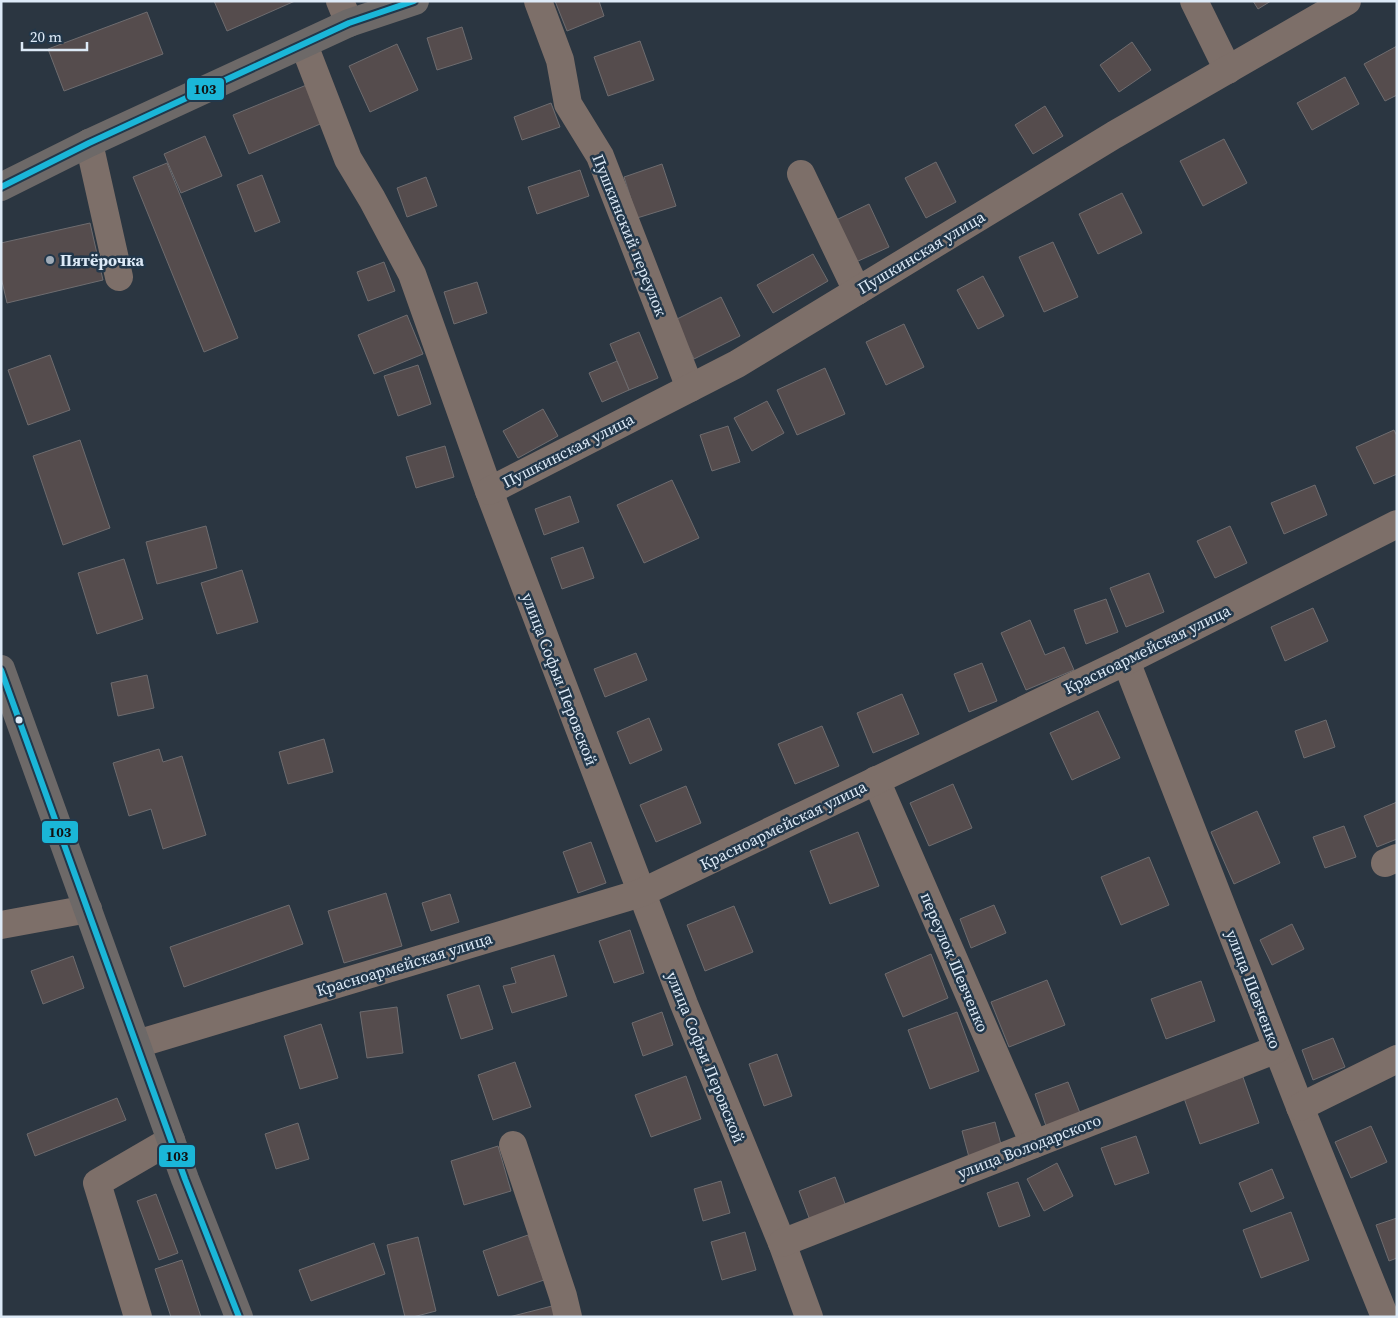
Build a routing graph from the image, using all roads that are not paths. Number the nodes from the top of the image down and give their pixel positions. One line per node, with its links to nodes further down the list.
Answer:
1 (415, 1): 5 (main road)
2 (538, 1): 13 (street, Пушкинский переулок)
3 (1194, 1): 7 (street)
4 (1347, 1): 7 (street, Пушкинская улица)
5 (344, 12): 6 (main road)
6 (304, 45): 8 (main road); 14 (street, улица Софьи Перовской)
7 (1228, 70): 12 (street, Пушкинская улица)
8 (89, 143): 10 (main road); 11 (street)
9 (801, 174): 12 (street)
10 (1, 187)
11 (119, 277)
12 (857, 291): 13 (street, Пушкинская улица)
13 (690, 388): 14 (street, Пушкинская улица)
14 (489, 492): 19 (street, улица Софьи Перовской)
15 (1397, 524): 16 (street, Красноармейская улица)
16 (1126, 661): 18 (street, Красноармейская улица); 23 (street, улица Шевченко)
17 (1, 669): 20 (main road)
18 (876, 780): 19 (street, Красноармейская улица); 27 (street, переулок Шевченко)
19 (642, 893): 22 (street, Красноармейская улица); 29 (street, улица Софьи Перовской)
20 (88, 909): 21 (street); 22 (main road)
21 (1, 925)
22 (137, 1044): 26 (main road)
23 (1277, 1049): 25 (street, улица Шевченко); 27 (street, улица Володарского)
24 (1397, 1059): 25 (street)
25 (1300, 1107): 34 (street, улица Шевченко)
26 (171, 1140): 30 (street); 31 (main road)
27 (1034, 1144): 29 (street, улица Володарского)
28 (513, 1145): 32 (street)
29 (782, 1243): 33 (street, улица Софьи Перовской)
30 (138, 1317)
31 (239, 1317)
32 (568, 1317)
33 (809, 1317)
34 (1385, 1317)

